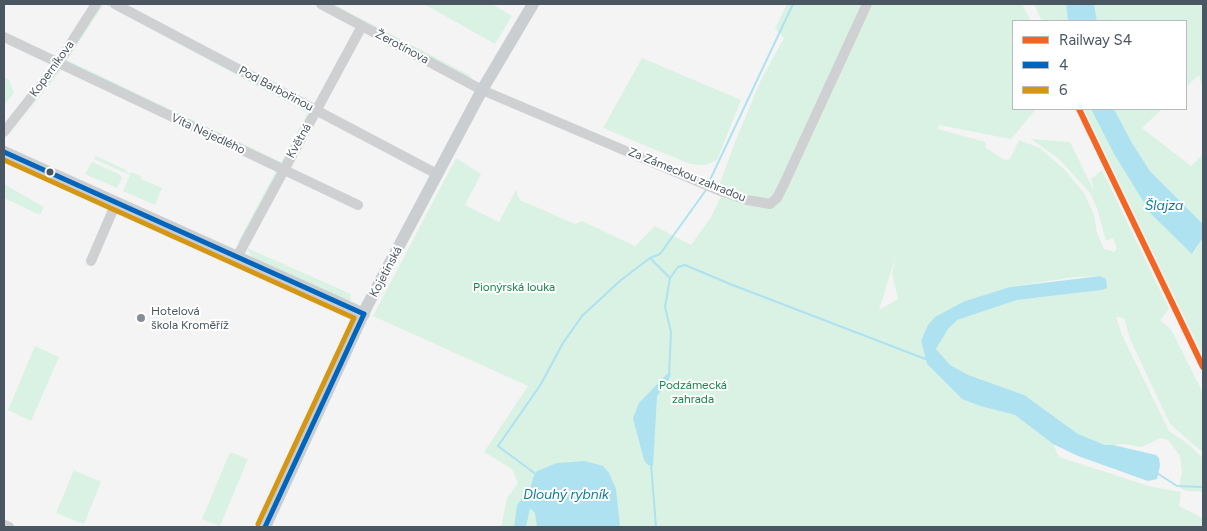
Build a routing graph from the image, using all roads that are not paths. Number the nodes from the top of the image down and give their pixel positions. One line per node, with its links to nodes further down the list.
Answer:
1 (96, 4): 8 (street, Koperníkova)
2 (115, 4): 10 (street, Pod Barbořinou)
3 (321, 4): 6 (street, Žerotínova)
4 (533, 4): 9 (main road, Kojetínská)
5 (867, 4): 9 (street, Za Zámeckou zahradou)
6 (362, 26): 9 (street, Žerotínova); 10 (street, Květná)
7 (4, 37): 8 (street, Víta Nejedlého)
8 (58, 62): 11 (street, Koperníkova); 13 (street, Víta Nejedlého)
9 (482, 90): 14 (main road, Kojetínská)
10 (316, 111): 13 (street, Květná); 14 (street, Pod Barbořinou)
11 (4, 132)
12 (4, 152): 15 (main road)
13 (284, 170): 16 (street, Víta Nejedlého); 17 (street, Květná)
14 (437, 174): 19 (main road, Kojetínská)
15 (116, 203): 17 (main road); 18 (street)
16 (358, 205)
17 (237, 257): 19 (main road)
18 (91, 261)
19 (364, 314): 22 (main road, Kojetínská)
20 (4, 525): 21 (street)
21 (8, 527)
22 (265, 527)

